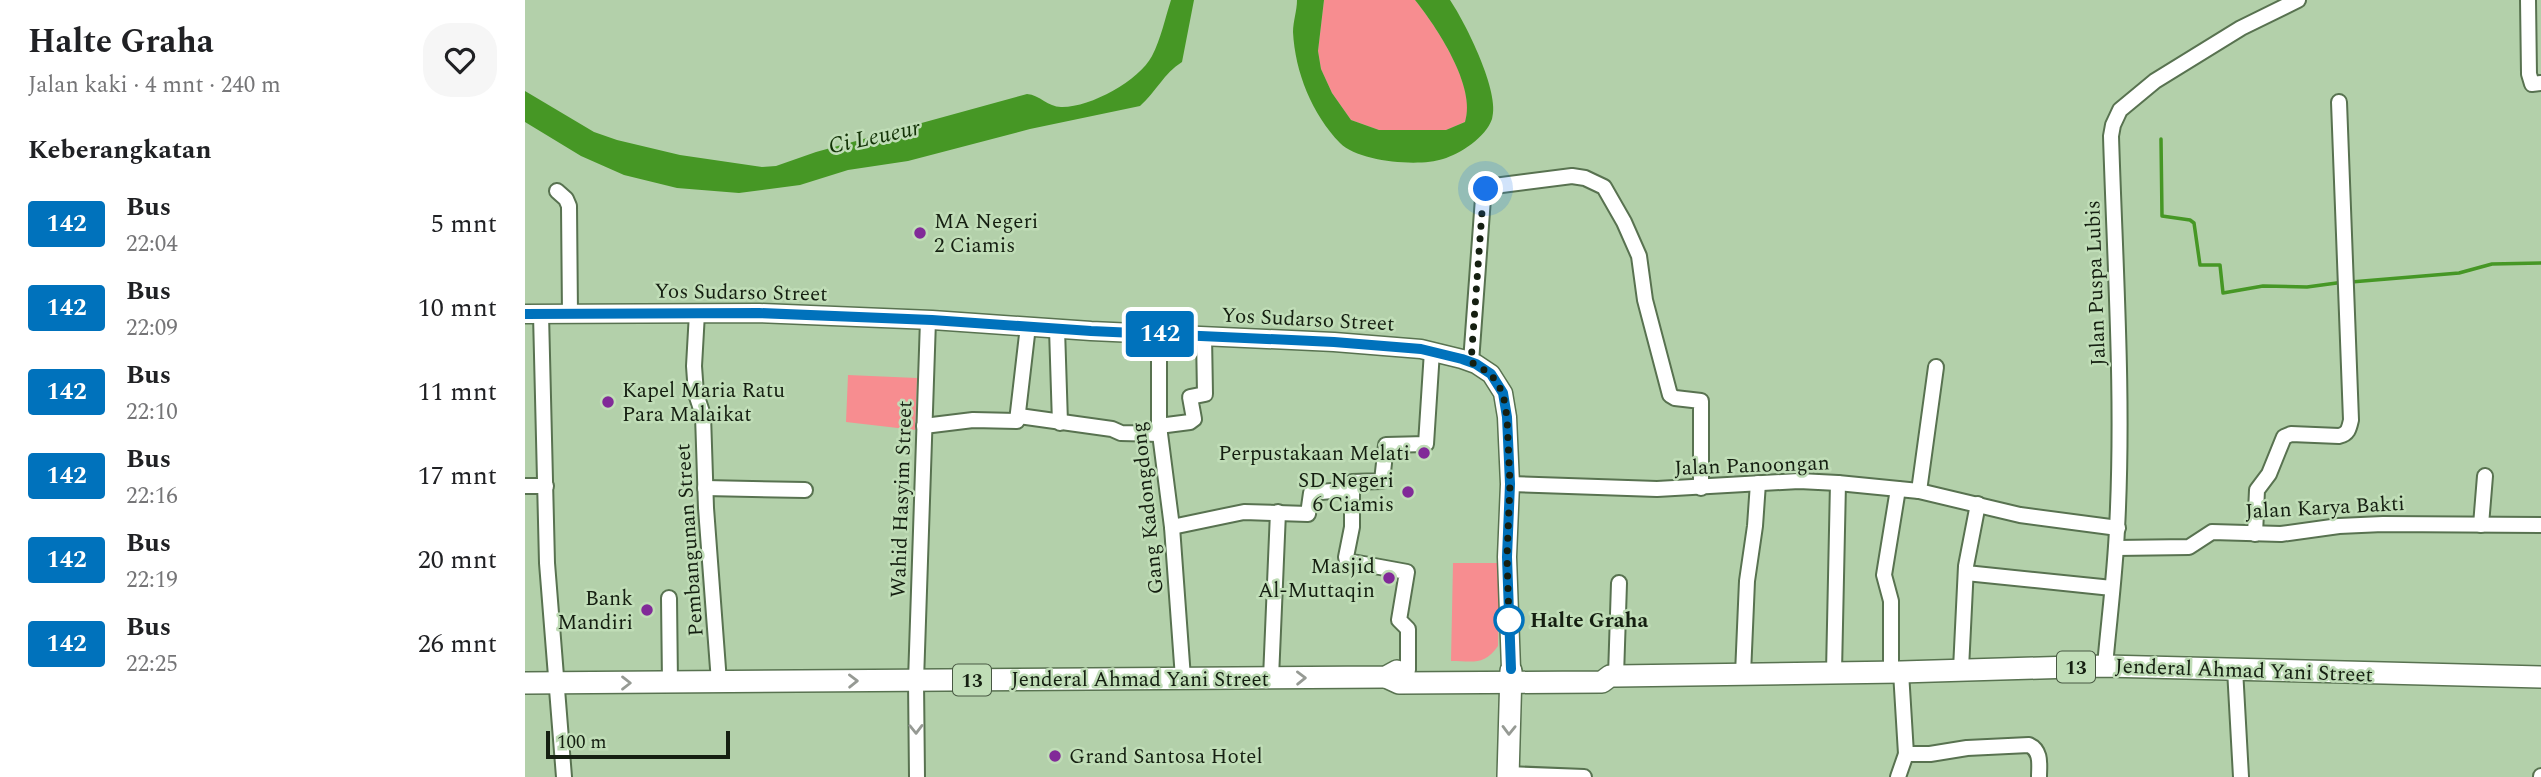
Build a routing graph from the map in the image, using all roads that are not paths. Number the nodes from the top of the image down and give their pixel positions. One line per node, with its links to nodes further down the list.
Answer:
1 (2298, 0): 38 (street, Jalan Puspa Lubis)
2 (2528, 0): 3 (street)
3 (2541, 83)
4 (2339, 102): 39 (street)
5 (557, 191): 8 (street)
6 (697, 313): 8 (main road, Yos Sudarso Street); 9 (main road, Yos Sudarso Street); 27 (street, Pembangunan Street)
7 (533, 314): 8 (main road, Yos Sudarso Street); 26 (street)
8 (570, 314)
9 (928, 320): 10 (main road, Yos Sudarso Street); 19 (street, Wahid Hasyim Street)
10 (1028, 327): 11 (main road, Yos Sudarso Street); 17 (street)
11 (1057, 328): 12 (main road, Yos Sudarso Street); 18 (street)
12 (1159, 334): 13 (main road, Yos Sudarso Street); 20 (street, Gang Kadongdong)
13 (1204, 336): 14 (main road, Yos Sudarso Street); 20 (street)
14 (1432, 351): 15 (main road, Yos Sudarso Street); 29 (street)
15 (1471, 362): 24 (main road, Yos Sudarso Street); 28 (street)
16 (1936, 367): 32 (street)
17 (1019, 416): 18 (street); 19 (street)
18 (1060, 423): 20 (street)
19 (924, 426): 58 (street, Wahid Hasyim Street)
20 (1160, 430): 37 (street, Gang Kadongdong)
21 (2485, 476): 35 (street)
22 (1838, 482): 23 (street, Jalan Panoongan); 30 (street, Jalan Panoongan); 50 (street)
23 (1758, 483): 28 (street, Jalan Panoongan); 51 (street)
24 (1510, 484): 28 (street, Jalan Panoongan); 52 (main road, Yos Sudarso Street)
25 (525, 486): 26 (street)
26 (546, 486): 61 (street)
27 (705, 488): 31 (street); 59 (street, Pembangunan Street)
28 (1701, 488)
29 (1352, 489): 34 (street); 48 (street)
30 (1898, 489): 32 (street, Jalan Panoongan); 49 (street)
31 (806, 490)
32 (1919, 491): 33 (street, Jalan Panoongan)
33 (1978, 504): 38 (street, Jalan Panoongan); 41 (street)
34 (1278, 512): 37 (street); 57 (street)
35 (2481, 525): 36 (street, Jalan Karya Bakti); 39 (street, Jalan Karya Bakti)
36 (2541, 525)
37 (1173, 527): 56 (street, Gang Kadongdong)
38 (2117, 528): 40 (street, Jalan Puspa Lubis)
39 (2255, 534): 40 (street, Jalan Karya Bakti)
40 (2116, 548): 43 (street, Jalan Puspa Lubis)
41 (1966, 573): 43 (street); 46 (street)
42 (1619, 583): 53 (street)
43 (2112, 588): 45 (street, Jalan Puspa Lubis)
44 (669, 598): 62 (street)
45 (2105, 666): 46 (highway, Jenderal Ahmad Yani Street / 13); 47 (highway, Jenderal Ahmad Yani Street / 13)
46 (1961, 669): 49 (highway, Jenderal Ahmad Yani Street / 13)
47 (2235, 669): 55 (highway, Jenderal Ahmad Yani Street / 13); 70 (street)
48 (1408, 670): 52 (highway, Jenderal Ahmad Yani Street / 13); 54 (highway, Jenderal Ahmad Yani Street / 13)
49 (1896, 672): 50 (highway, Jenderal Ahmad Yani Street / 13); 63 (street)
50 (1834, 673): 51 (highway, Jenderal Ahmad Yani Street / 13)
51 (1744, 674): 53 (highway, Jenderal Ahmad Yani Street / 13)
52 (1511, 676): 53 (highway, Jenderal Ahmad Yani Street / 13); 54 (highway, Jenderal Ahmad Yani Street / 13); 64 (highway, one-way to 64)
53 (1613, 676)
54 (1386, 677): 57 (highway, Jenderal Ahmad Yani Street / 13, one-way to 54)
55 (2541, 677)
56 (1183, 678): 57 (highway, Jenderal Ahmad Yani Street / 13); 58 (highway, Jenderal Ahmad Yani Street / 13)
57 (1271, 678)
58 (916, 681): 59 (highway, Jenderal Ahmad Yani Street / 13, one-way to 58); 66 (street, Wahid Hasyim Street, one-way to 66)
59 (719, 682): 62 (highway, Jenderal Ahmad Yani Street / 13)
60 (525, 683): 61 (highway, Jenderal Ahmad Yani Street / 13)
61 (557, 683): 62 (highway, Jenderal Ahmad Yani Street / 13, one-way to 62); 65 (street)
62 (670, 683)
63 (1906, 754): 68 (street); 69 (street)
64 (1508, 775): 67 (street)
65 (564, 777)
66 (916, 777)
67 (1584, 777)
68 (1898, 777)
69 (2039, 777)
70 (2241, 777)

